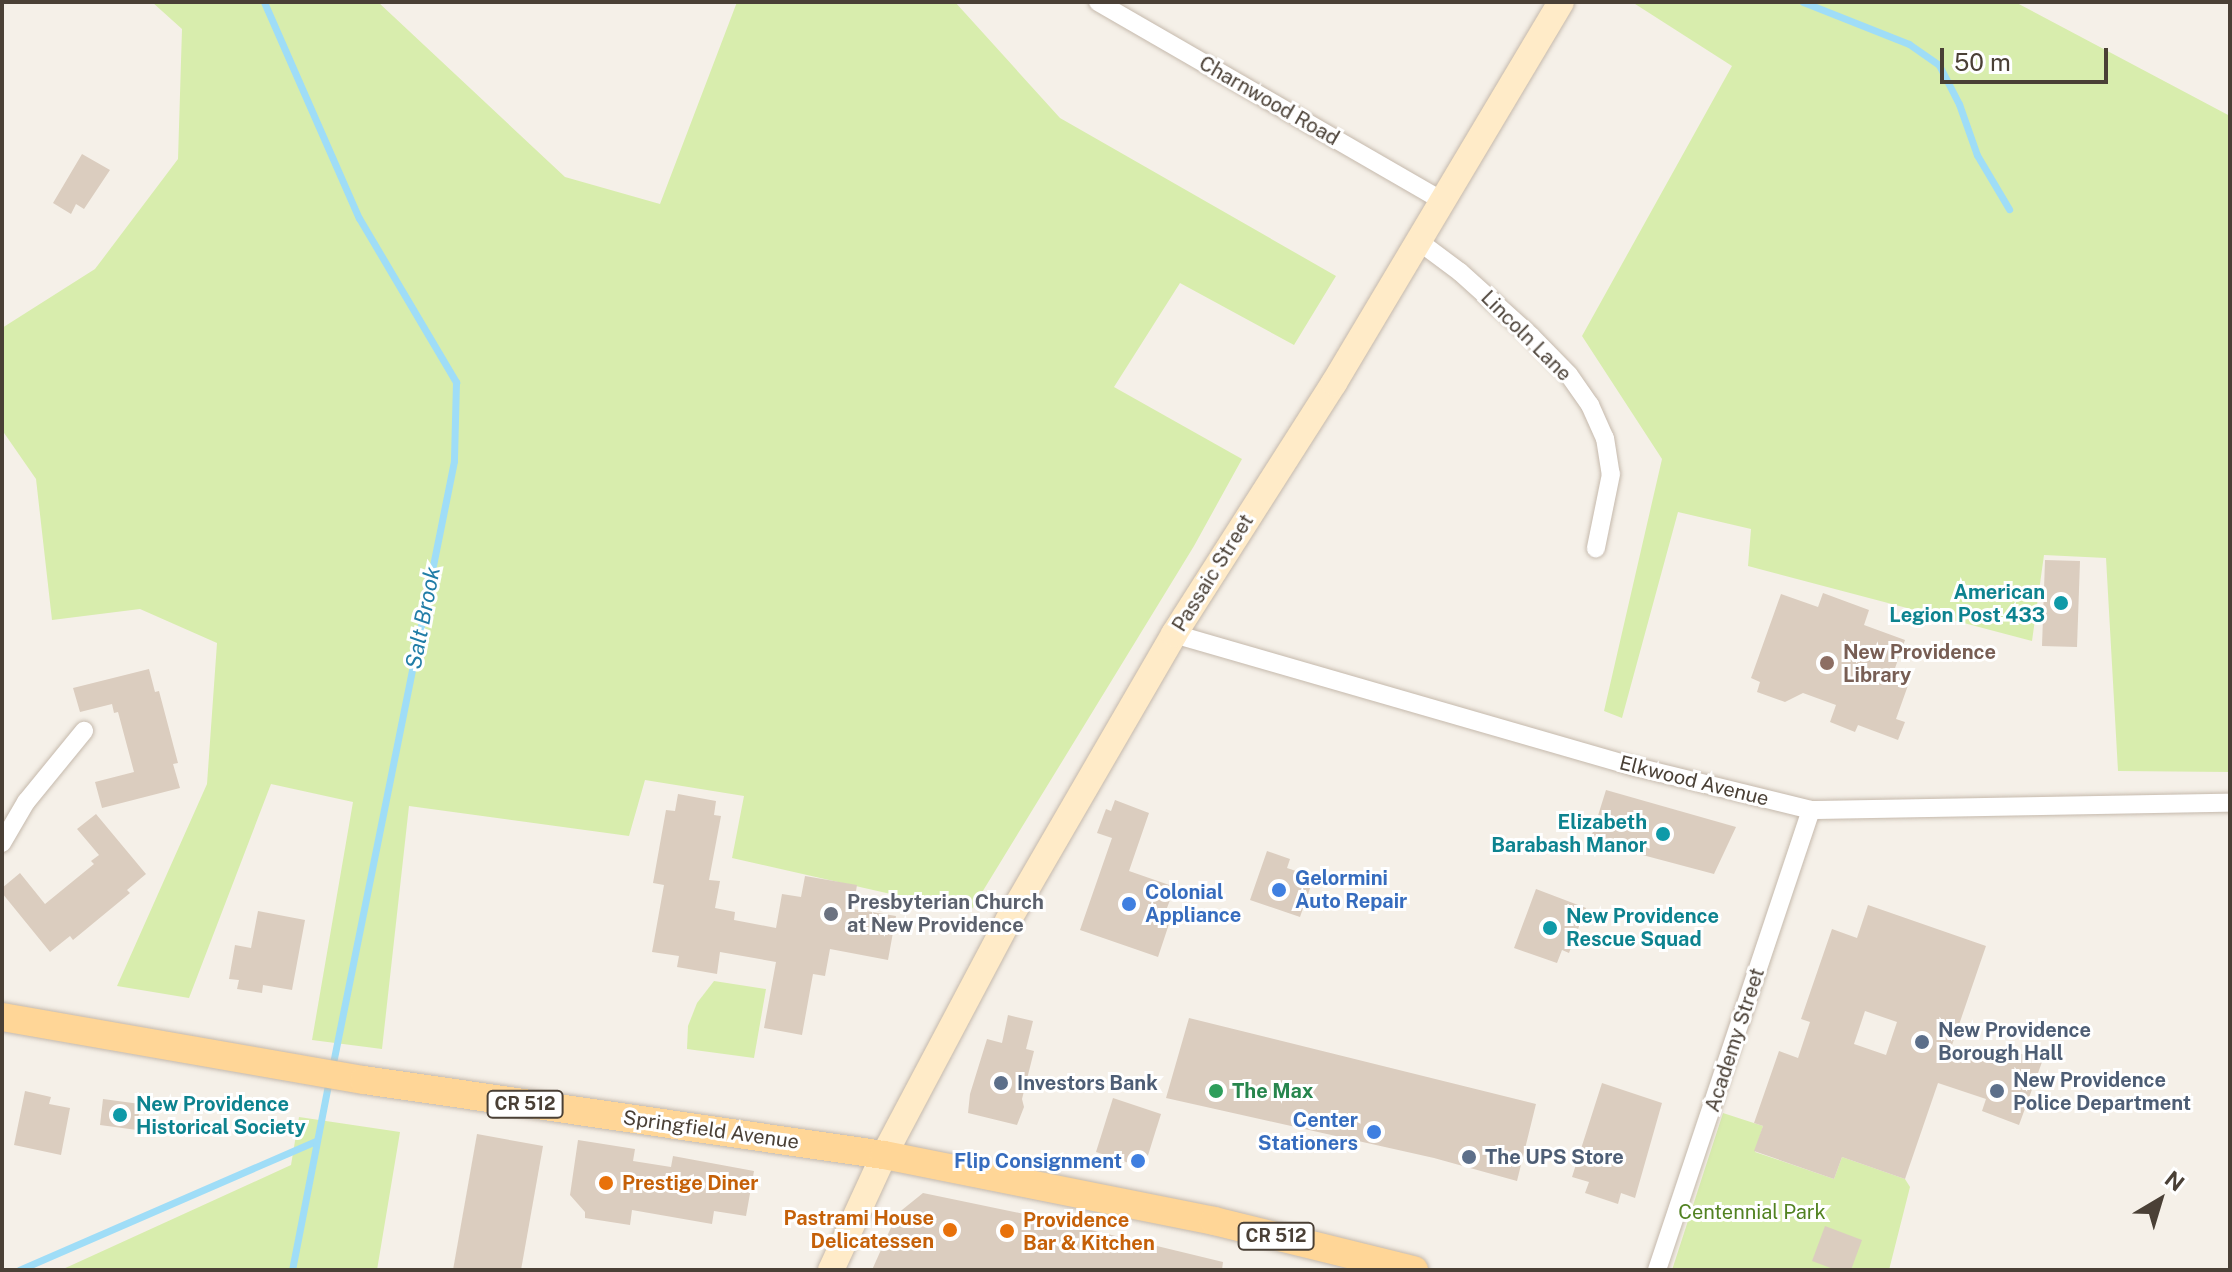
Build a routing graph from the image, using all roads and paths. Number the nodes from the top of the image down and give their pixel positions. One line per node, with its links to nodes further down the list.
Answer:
1 (1098, 2): 3 (street, Charnwood Road)
2 (1561, 2): 3 (main road, Passaic Street)
3 (1441, 200): 4 (main road, Passaic Street)
4 (1417, 240): 5 (street, Lincoln Lane); 6 (main road, Passaic Street)
5 (1596, 548)
6 (1174, 634): 9 (street, Elkwood Avenue); 12 (main road, Passaic Street)
7 (84, 731): 10 (street)
8 (2230, 803): 9 (street, Elkwood Avenue)
9 (1811, 810): 15 (street, Academy Street)
10 (2, 843)
11 (2, 1017): 12 (main road, Springfield Avenue / CR 512)
12 (884, 1155): 13 (main road, Passaic Street); 14 (main road, Springfield Avenue / CR 512)
13 (831, 1270)
14 (1414, 1270)
15 (1657, 1270)

